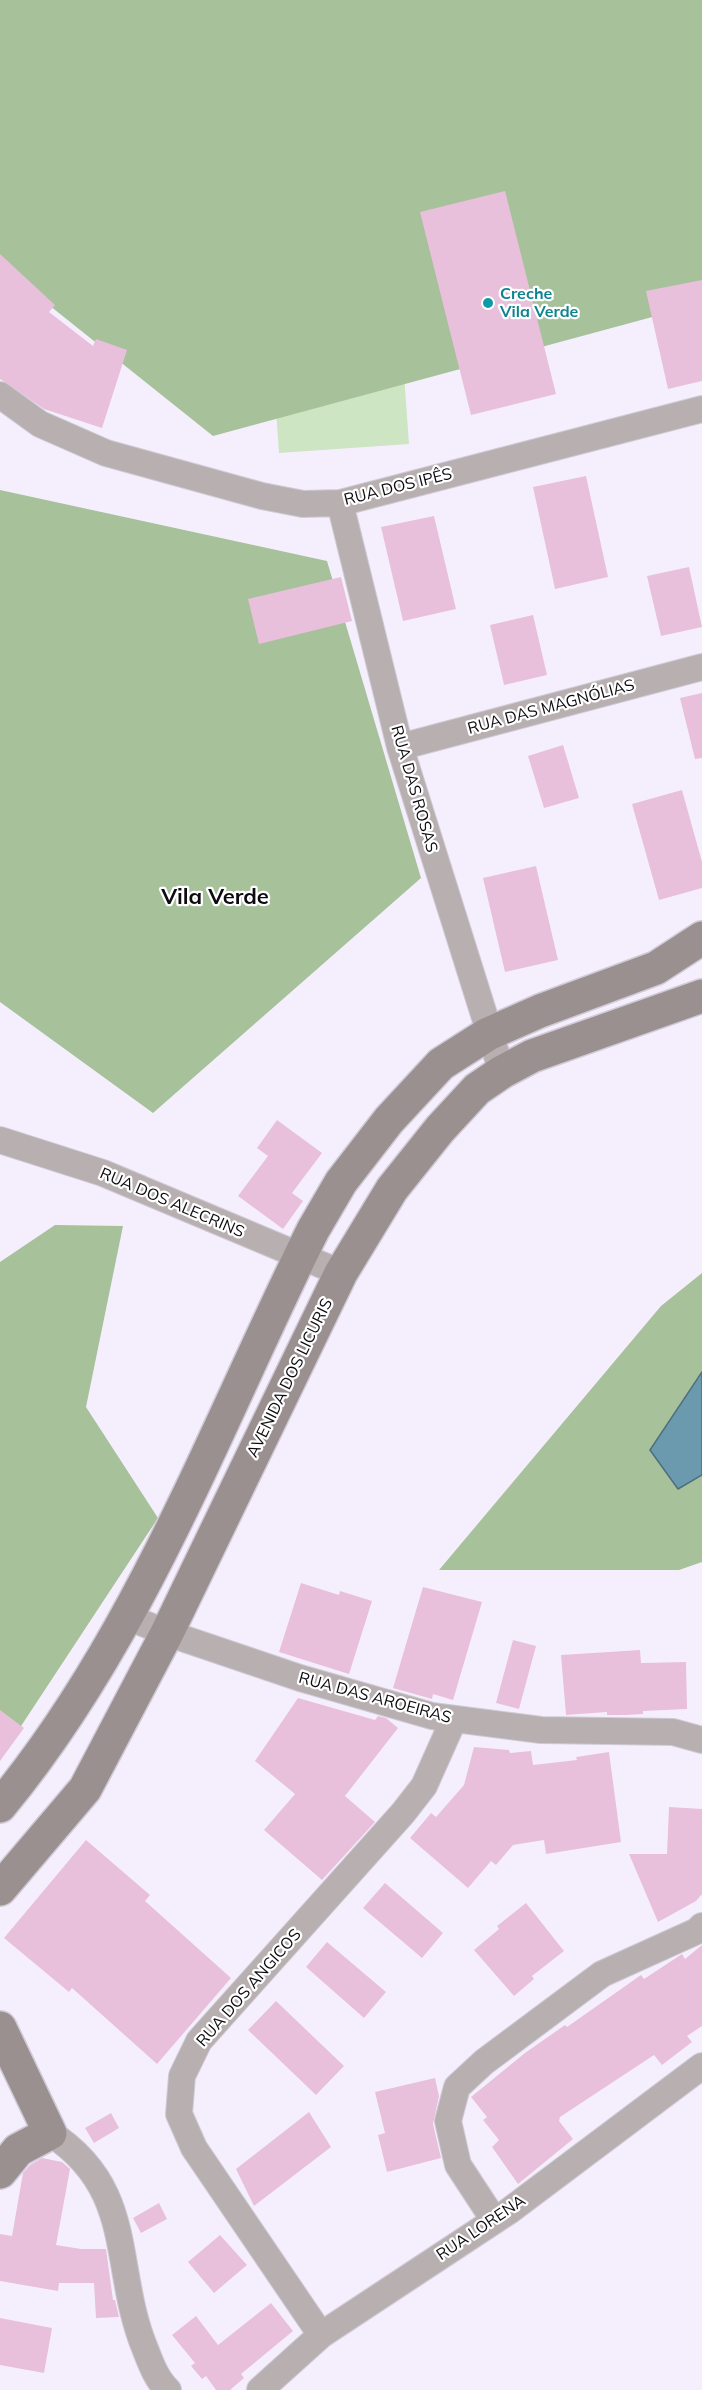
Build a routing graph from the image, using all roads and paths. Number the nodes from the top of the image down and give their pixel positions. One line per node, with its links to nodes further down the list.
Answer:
1 (0, 396): 3 (street, RUA DOS IPÊS)
2 (702, 409): 3 (street, RUA DOS IPÊS)
3 (340, 503): 5 (street, RUA DAS ROSAS)
4 (702, 667): 5 (street, RUA DAS MAGNÓLIAS)
5 (400, 747): 8 (street, RUA DAS ROSAS)
6 (702, 938): 8 (street)
7 (702, 996): 9 (street, AVENIDA DOS LICURIS)
8 (488, 1034): 9 (street, RUA DAS ROSAS); 11 (street)
9 (502, 1072): 12 (street, AVENIDA DOS LICURIS)
10 (0, 1140): 11 (street, RUA DOS ALECRINS)
11 (301, 1256): 12 (street, RUA DOS ALECRINS); 13 (street)
12 (341, 1273): 14 (street, AVENIDA DOS LICURIS)
13 (128, 1617): 14 (street, RUA DAS AROEIRAS); 17 (street)
14 (167, 1633): 15 (street, RUA DAS AROEIRAS); 18 (street, AVENIDA DOS LICURIS)
15 (454, 1719): 16 (street, RUA DAS AROEIRAS); 25 (street, RUA DOS ANGICOS)
16 (702, 1740)
17 (0, 1806)
18 (0, 1889)
19 (702, 1926): 24 (street)
20 (0, 2028): 22 (street)
21 (702, 2066): 24 (street, RUA LORENA)
22 (50, 2133): 23 (street); 26 (street)
23 (0, 2172)
24 (494, 2220): 25 (street, RUA LORENA)
25 (321, 2335): 27 (street, RUA LORENA)
26 (168, 2390)
27 (261, 2390)

